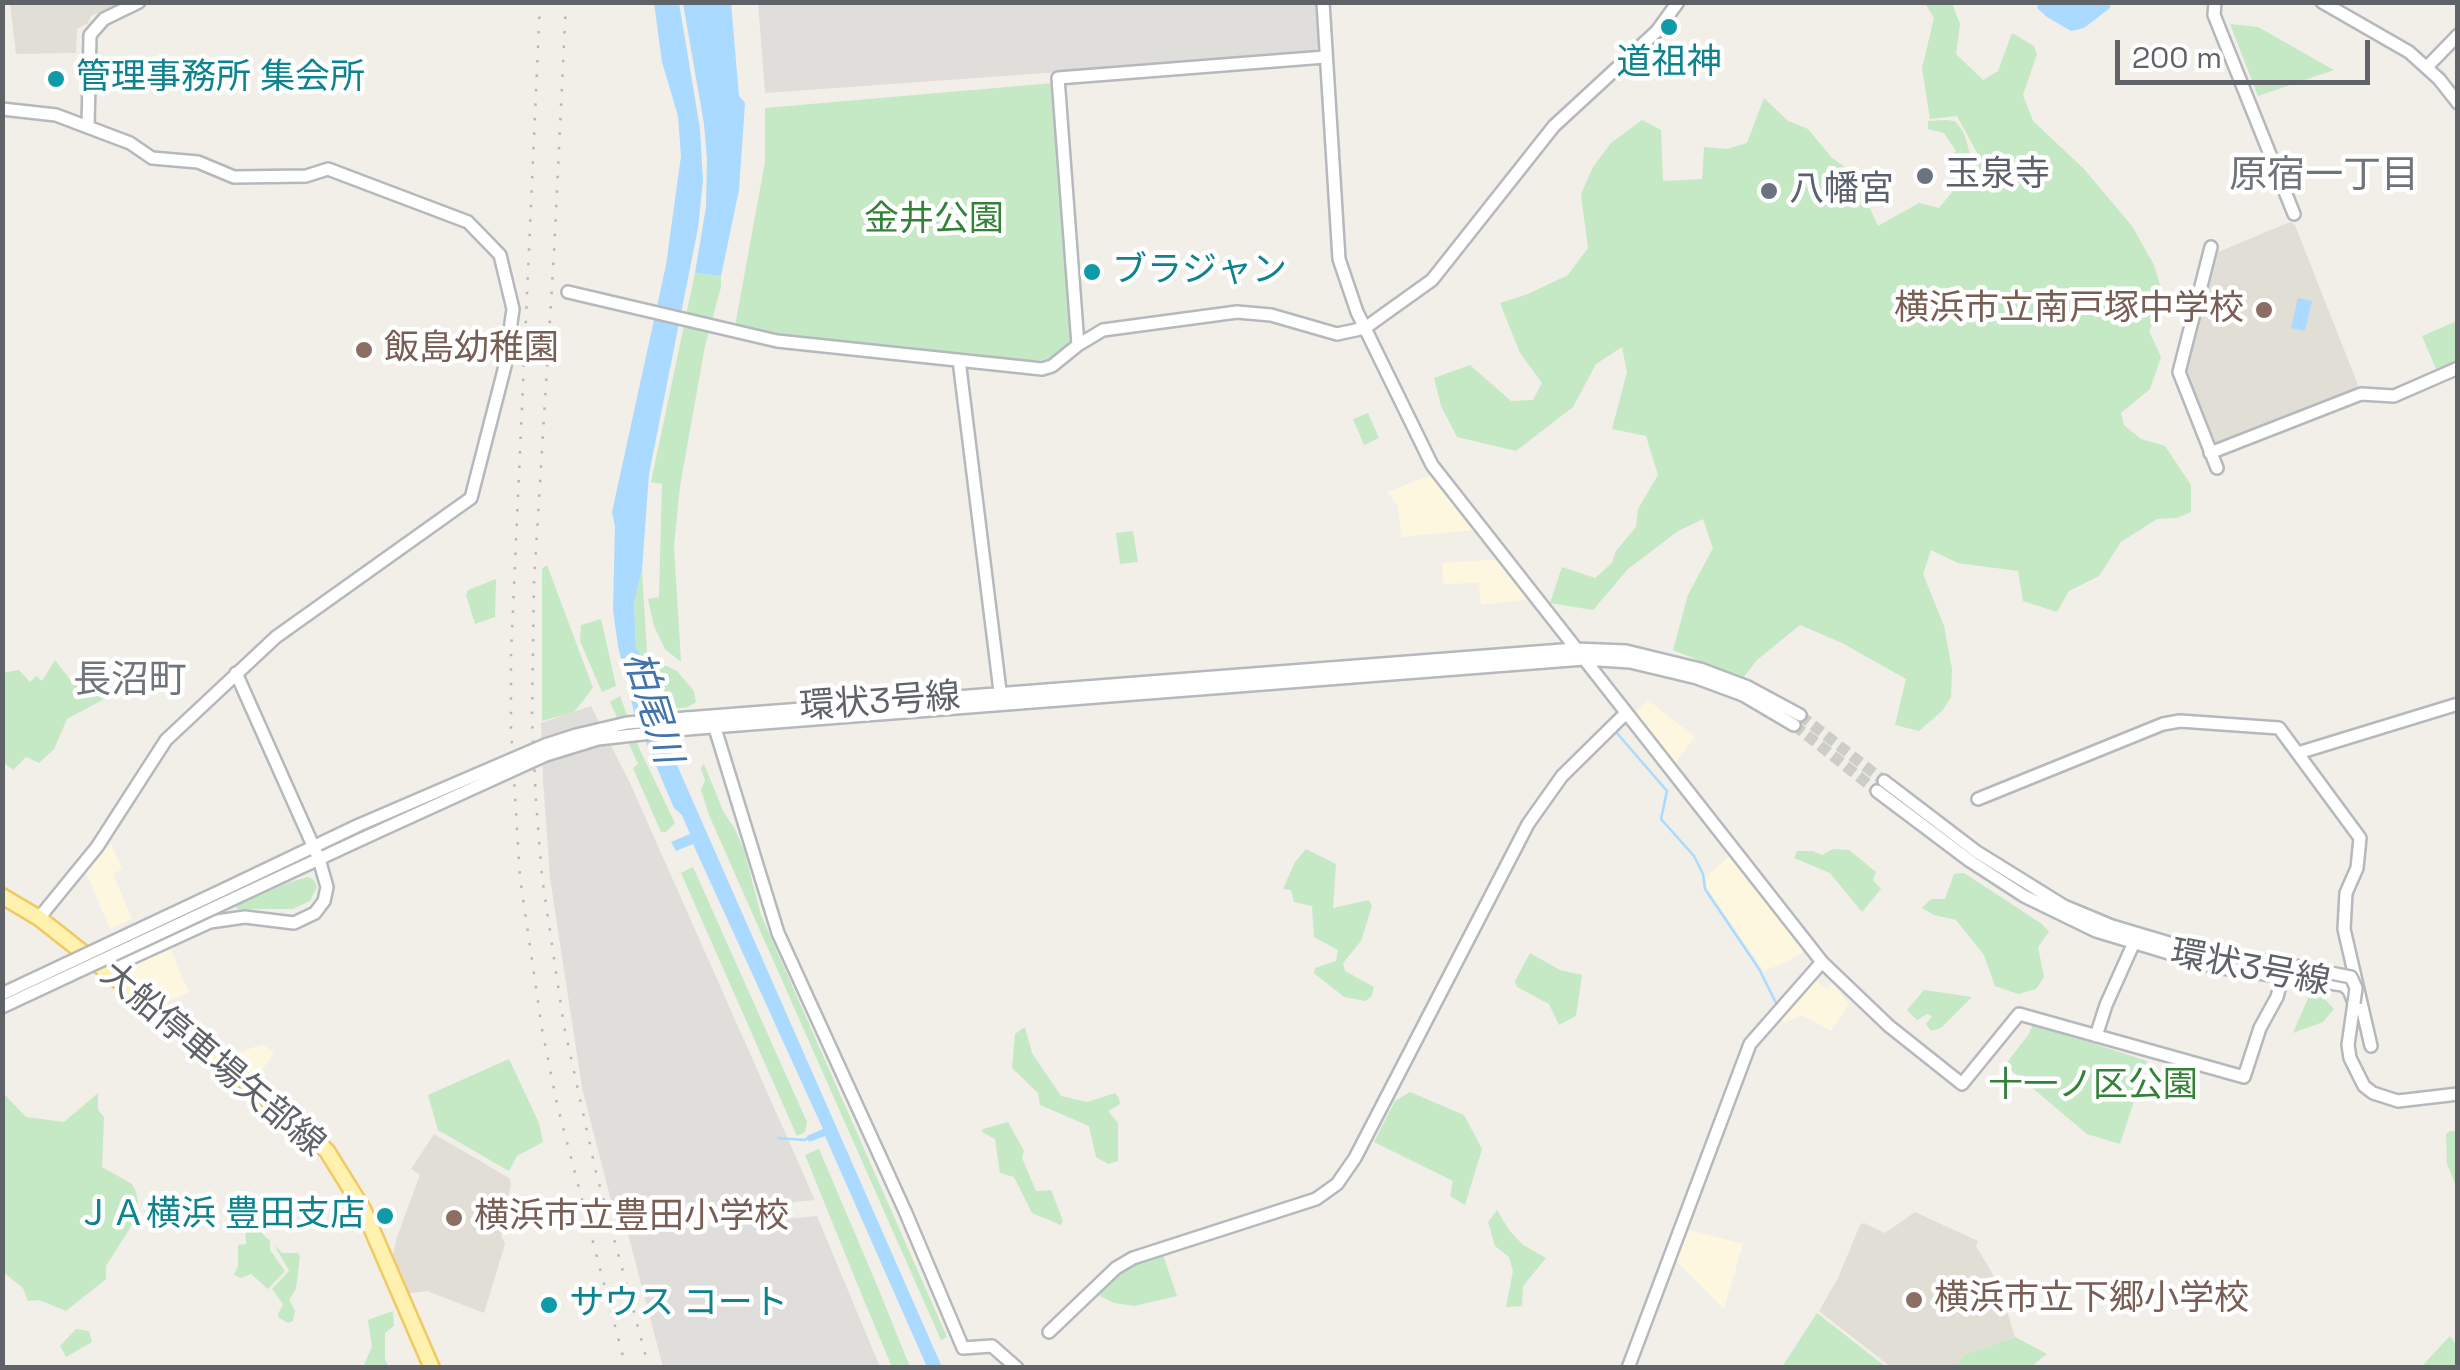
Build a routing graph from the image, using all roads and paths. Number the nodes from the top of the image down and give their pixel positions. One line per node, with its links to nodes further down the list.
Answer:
1 (139, 2): 11 (street)
2 (1324, 2): 7 (street)
3 (1678, 2): 15 (street)
4 (2214, 2): 12 (street)
5 (2322, 2): 8 (street)
6 (2458, 34): 8 (street)
7 (1324, 57): 15 (street); 16 (street)
8 (2427, 67): 9 (street)
9 (2458, 103)
10 (2, 109): 11 (street)
11 (88, 127): 22 (street)
12 (2294, 214)
13 (2211, 247): 19 (street)
14 (568, 292): 17 (street)
15 (1365, 328): 16 (street); 21 (street)
16 (1078, 345): 17 (street)
17 (959, 360): 23 (street)
18 (2458, 368): 19 (street)
19 (2210, 453): 20 (street)
20 (2217, 468)
21 (1580, 654): 23 (street, 環状3号線); 25 (street); 26 (street, 環状3号線)
22 (236, 673): 32 (street); 36 (street)
23 (1001, 700): 27 (street, 環状3号線)
24 (2458, 704): 28 (street)
25 (1626, 712): 38 (street); 47 (street)
26 (1797, 720)
27 (713, 722): 31 (street, 環状3号線, bridge); 49 (street)
28 (2298, 753): 30 (street); 45 (street)
29 (1880, 786): 37 (street, 環状3号線)
30 (1978, 798)
31 (362, 832): 32 (street, 環状3号線); 33 (street)
32 (313, 846): 33 (street); 34 (street, 環状3号線)
33 (320, 859): 34 (street); 39 (street)
34 (230, 893): 42 (street, 環状3号線, bridge); 43 (street, bridge)
35 (2, 896): 36 (main road, 大船停車場矢部線)
36 (39, 918): 39 (main road, 大船停車場矢部線)
37 (2135, 940): 40 (street, 環状3号線); 41 (street, 環状3号線); 44 (street)
38 (1822, 962): 44 (street); 50 (street)
39 (105, 970): 48 (main road, 大船停車場矢部線)
40 (2302, 974): 41 (street, 環状3号線); 46 (street, 環状3号線, bridge)
41 (2282, 977): 44 (street)
42 (2, 994)
43 (2, 1007)
44 (2096, 1036)
45 (2371, 1046)
46 (2458, 1094)
47 (1049, 1332)
48 (432, 1368)
49 (1017, 1368)
50 (1628, 1368)

